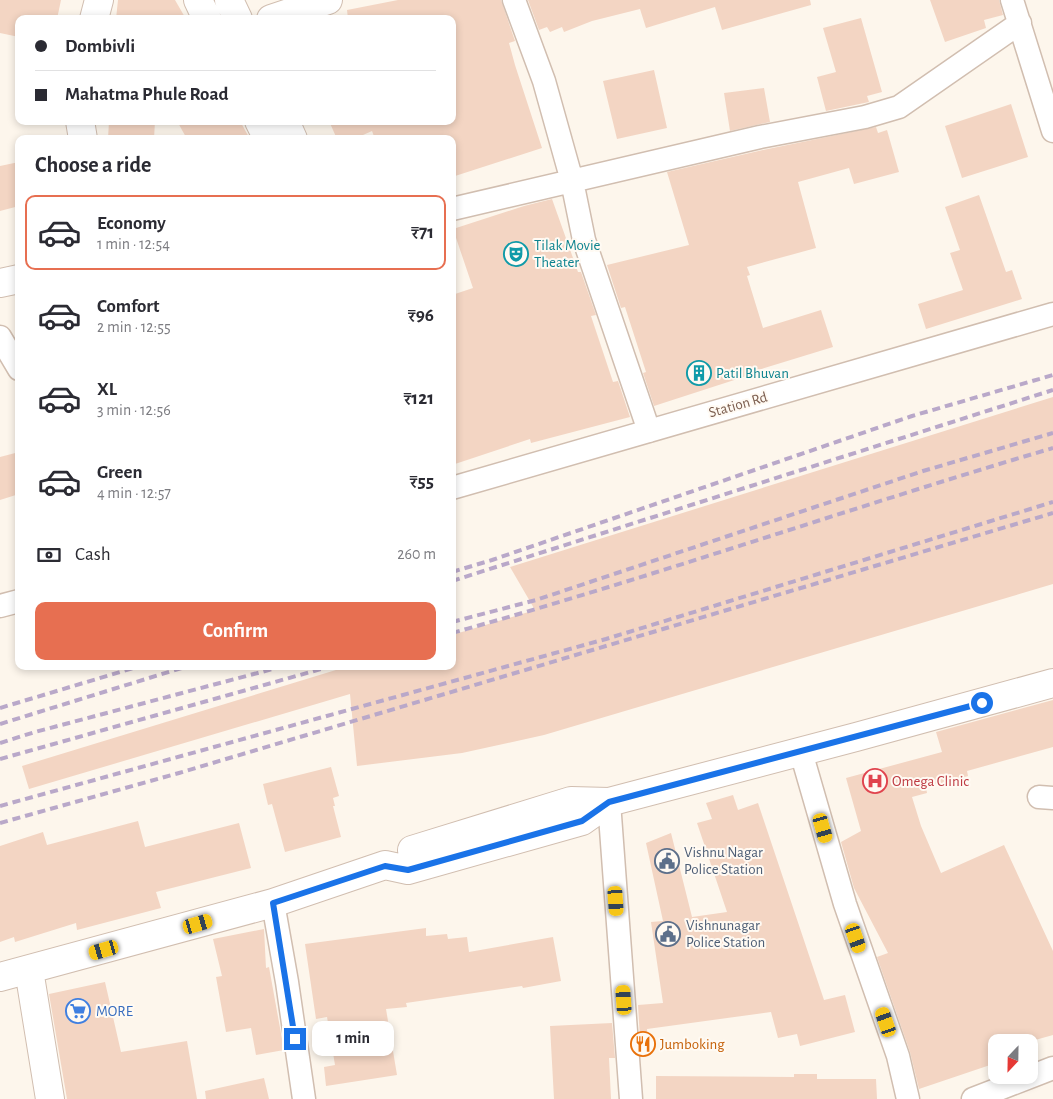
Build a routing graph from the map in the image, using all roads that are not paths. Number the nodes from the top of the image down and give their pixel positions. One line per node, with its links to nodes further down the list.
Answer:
1 (98, 0): 7 (street)
2 (198, 0): 8 (street)
3 (229, 0): 9 (street)
4 (328, 0): 10 (street)
5 (514, 0): 13 (street)
6 (1012, 0): 11 (street)
7 (95, 15)
8 (205, 15)
9 (236, 15)
10 (283, 15)
11 (1020, 23): 12 (street); 13 (street)
12 (1053, 132)
13 (572, 181): 14 (street); 20 (street)
14 (456, 208)
15 (15, 280): 16 (street)
16 (0, 283)
17 (1053, 314): 20 (street, Station Rd)
18 (0, 337): 19 (street)
19 (15, 362)
20 (650, 431): 21 (street, Station Rd)
21 (456, 487)
22 (15, 602): 23 (street)
23 (0, 606)
24 (1053, 683): 25 (street)
25 (801, 752): 26 (street); 34 (street)
26 (609, 802): 27 (street); 33 (street)
27 (273, 903): 28 (street); 32 (street)
28 (29, 970): 29 (street); 31 (street)
29 (0, 977)
30 (1053, 1068): 35 (street)
31 (50, 1099)
32 (304, 1099)
33 (631, 1099)
34 (908, 1099)
35 (974, 1099)

